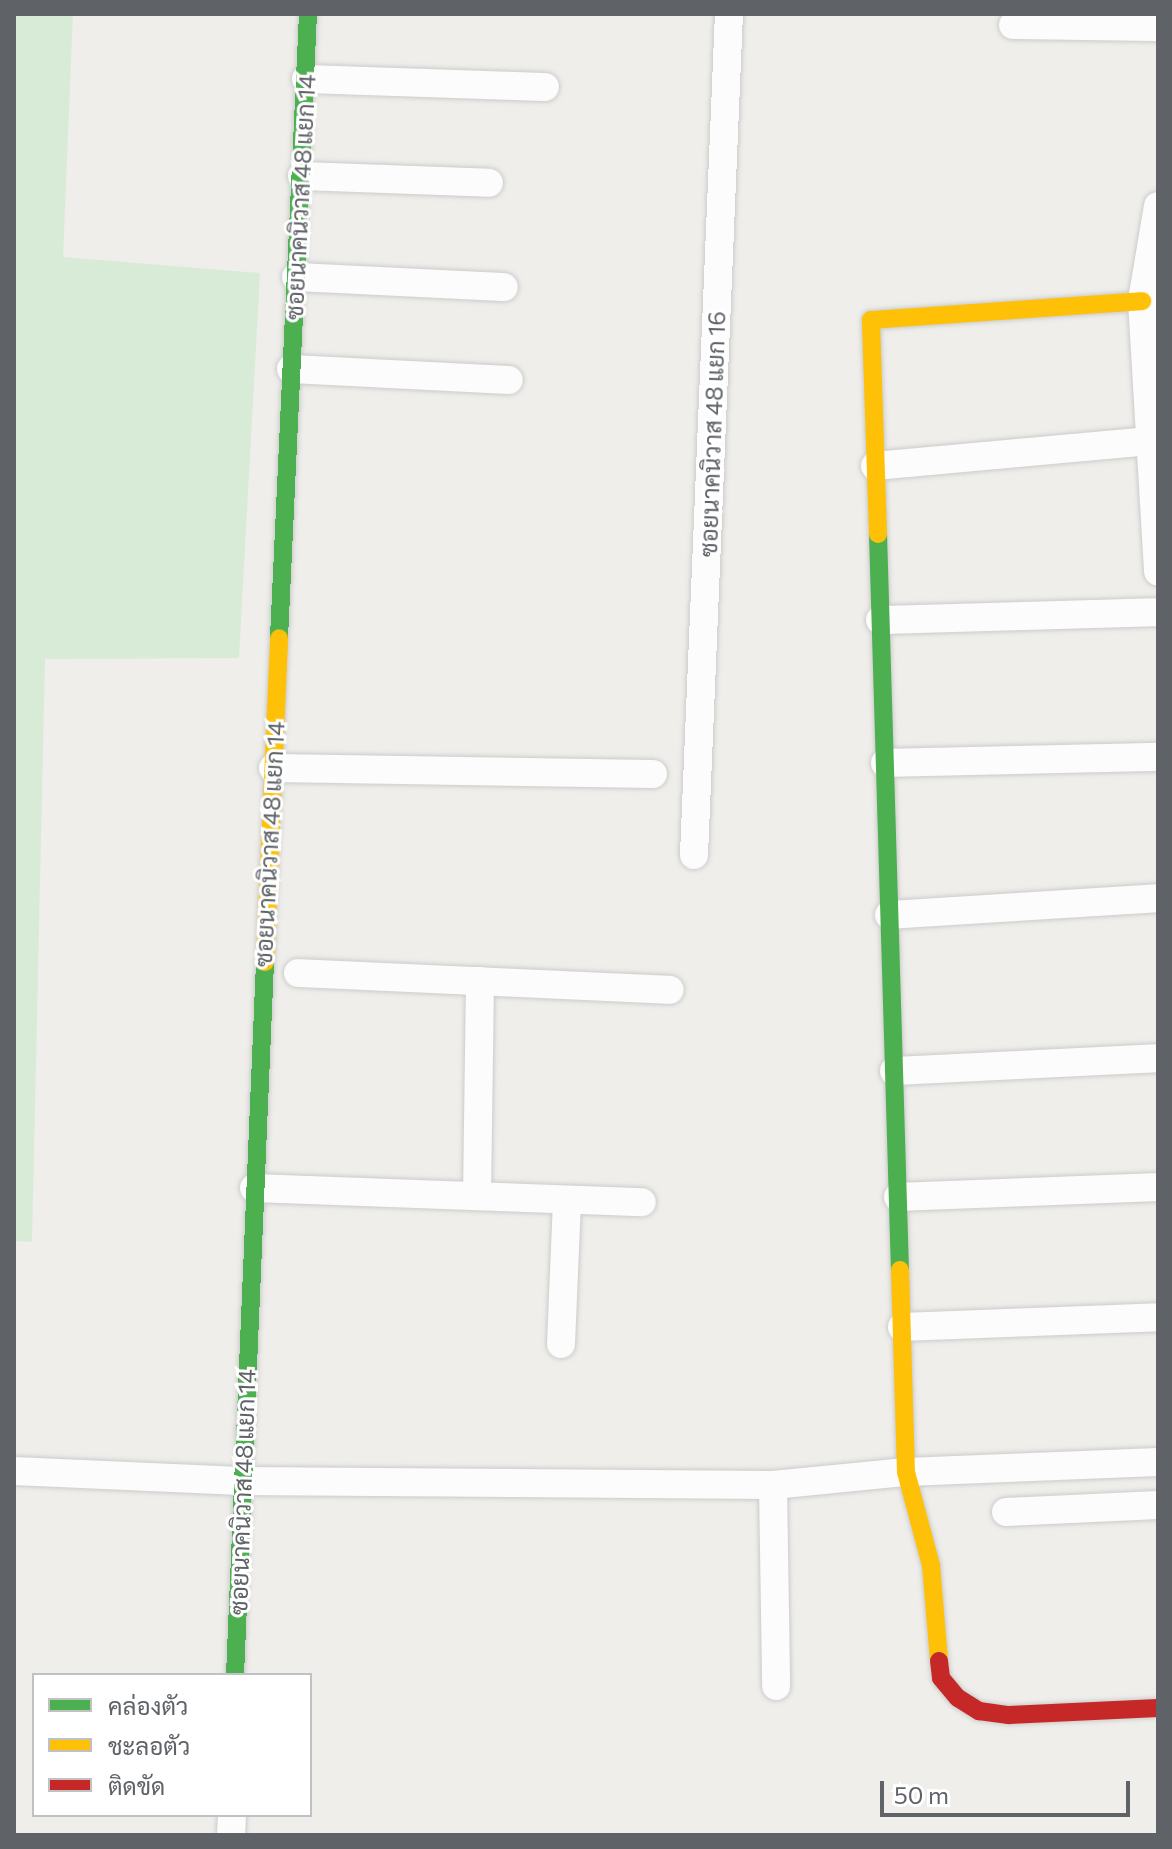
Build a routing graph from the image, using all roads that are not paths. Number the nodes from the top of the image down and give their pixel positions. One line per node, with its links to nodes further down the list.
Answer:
1 (308, 14): 5 (street, ซอยนาคนิวาส 48 แยก 14)
2 (729, 14): 24 (street, ซอยนาคนิวาส 48 แยก 16)
3 (1013, 25): 4 (street)
4 (1158, 27)
5 (306, 79): 6 (street); 7 (street, ซอยนาคนิวาส 48 แยก 14)
6 (545, 87)
7 (302, 176): 8 (street); 10 (street, ซอยนาคนิวาส 48 แยก 14)
8 (489, 183)
9 (1158, 206): 12 (street)
10 (296, 277): 11 (street); 13 (street, ซอยนาคนิวาส 48 แยก 14)
11 (504, 287)
12 (1142, 301): 15 (street); 16 (street)
13 (291, 369): 14 (street); 22 (street, ซอยนาคนิวาส 48 แยก 14)
14 (509, 380)
15 (1150, 441): 16 (street); 17 (street)
16 (875, 466): 19 (street)
17 (1158, 572)
18 (1158, 612): 19 (street)
19 (880, 620): 21 (street)
20 (1158, 757): 21 (street)
21 (885, 763): 26 (street)
22 (273, 768): 23 (street); 33 (street, ซอยนาคนิวาส 48 แยก 14)
23 (653, 774)
24 (694, 855)
25 (1158, 898): 26 (street)
26 (889, 915): 31 (street)
27 (298, 973): 28 (street)
28 (480, 981): 29 (street); 34 (street)
29 (670, 990)
30 (1158, 1058): 31 (street)
31 (894, 1071): 35 (street)
32 (1158, 1187): 35 (street)
33 (254, 1188): 34 (street); 44 (street, ซอยนาคนิวาส 48 แยก 14)
34 (477, 1196): 36 (street)
35 (898, 1197): 39 (street)
36 (567, 1200): 37 (street); 40 (street)
37 (642, 1202)
38 (1158, 1317): 39 (street)
39 (902, 1327): 43 (street)
40 (561, 1344)
41 (1158, 1462): 43 (street)
42 (14, 1471): 44 (street)
43 (906, 1472): 45 (street); 50 (street)
44 (241, 1481): 45 (street); 48 (street, ซอยนาคนิวาส 48 แยก 14)
45 (773, 1485): 49 (street)
46 (1158, 1505): 47 (street)
47 (1006, 1512)
48 (235, 1673)
49 (776, 1686)
50 (1158, 1708)

